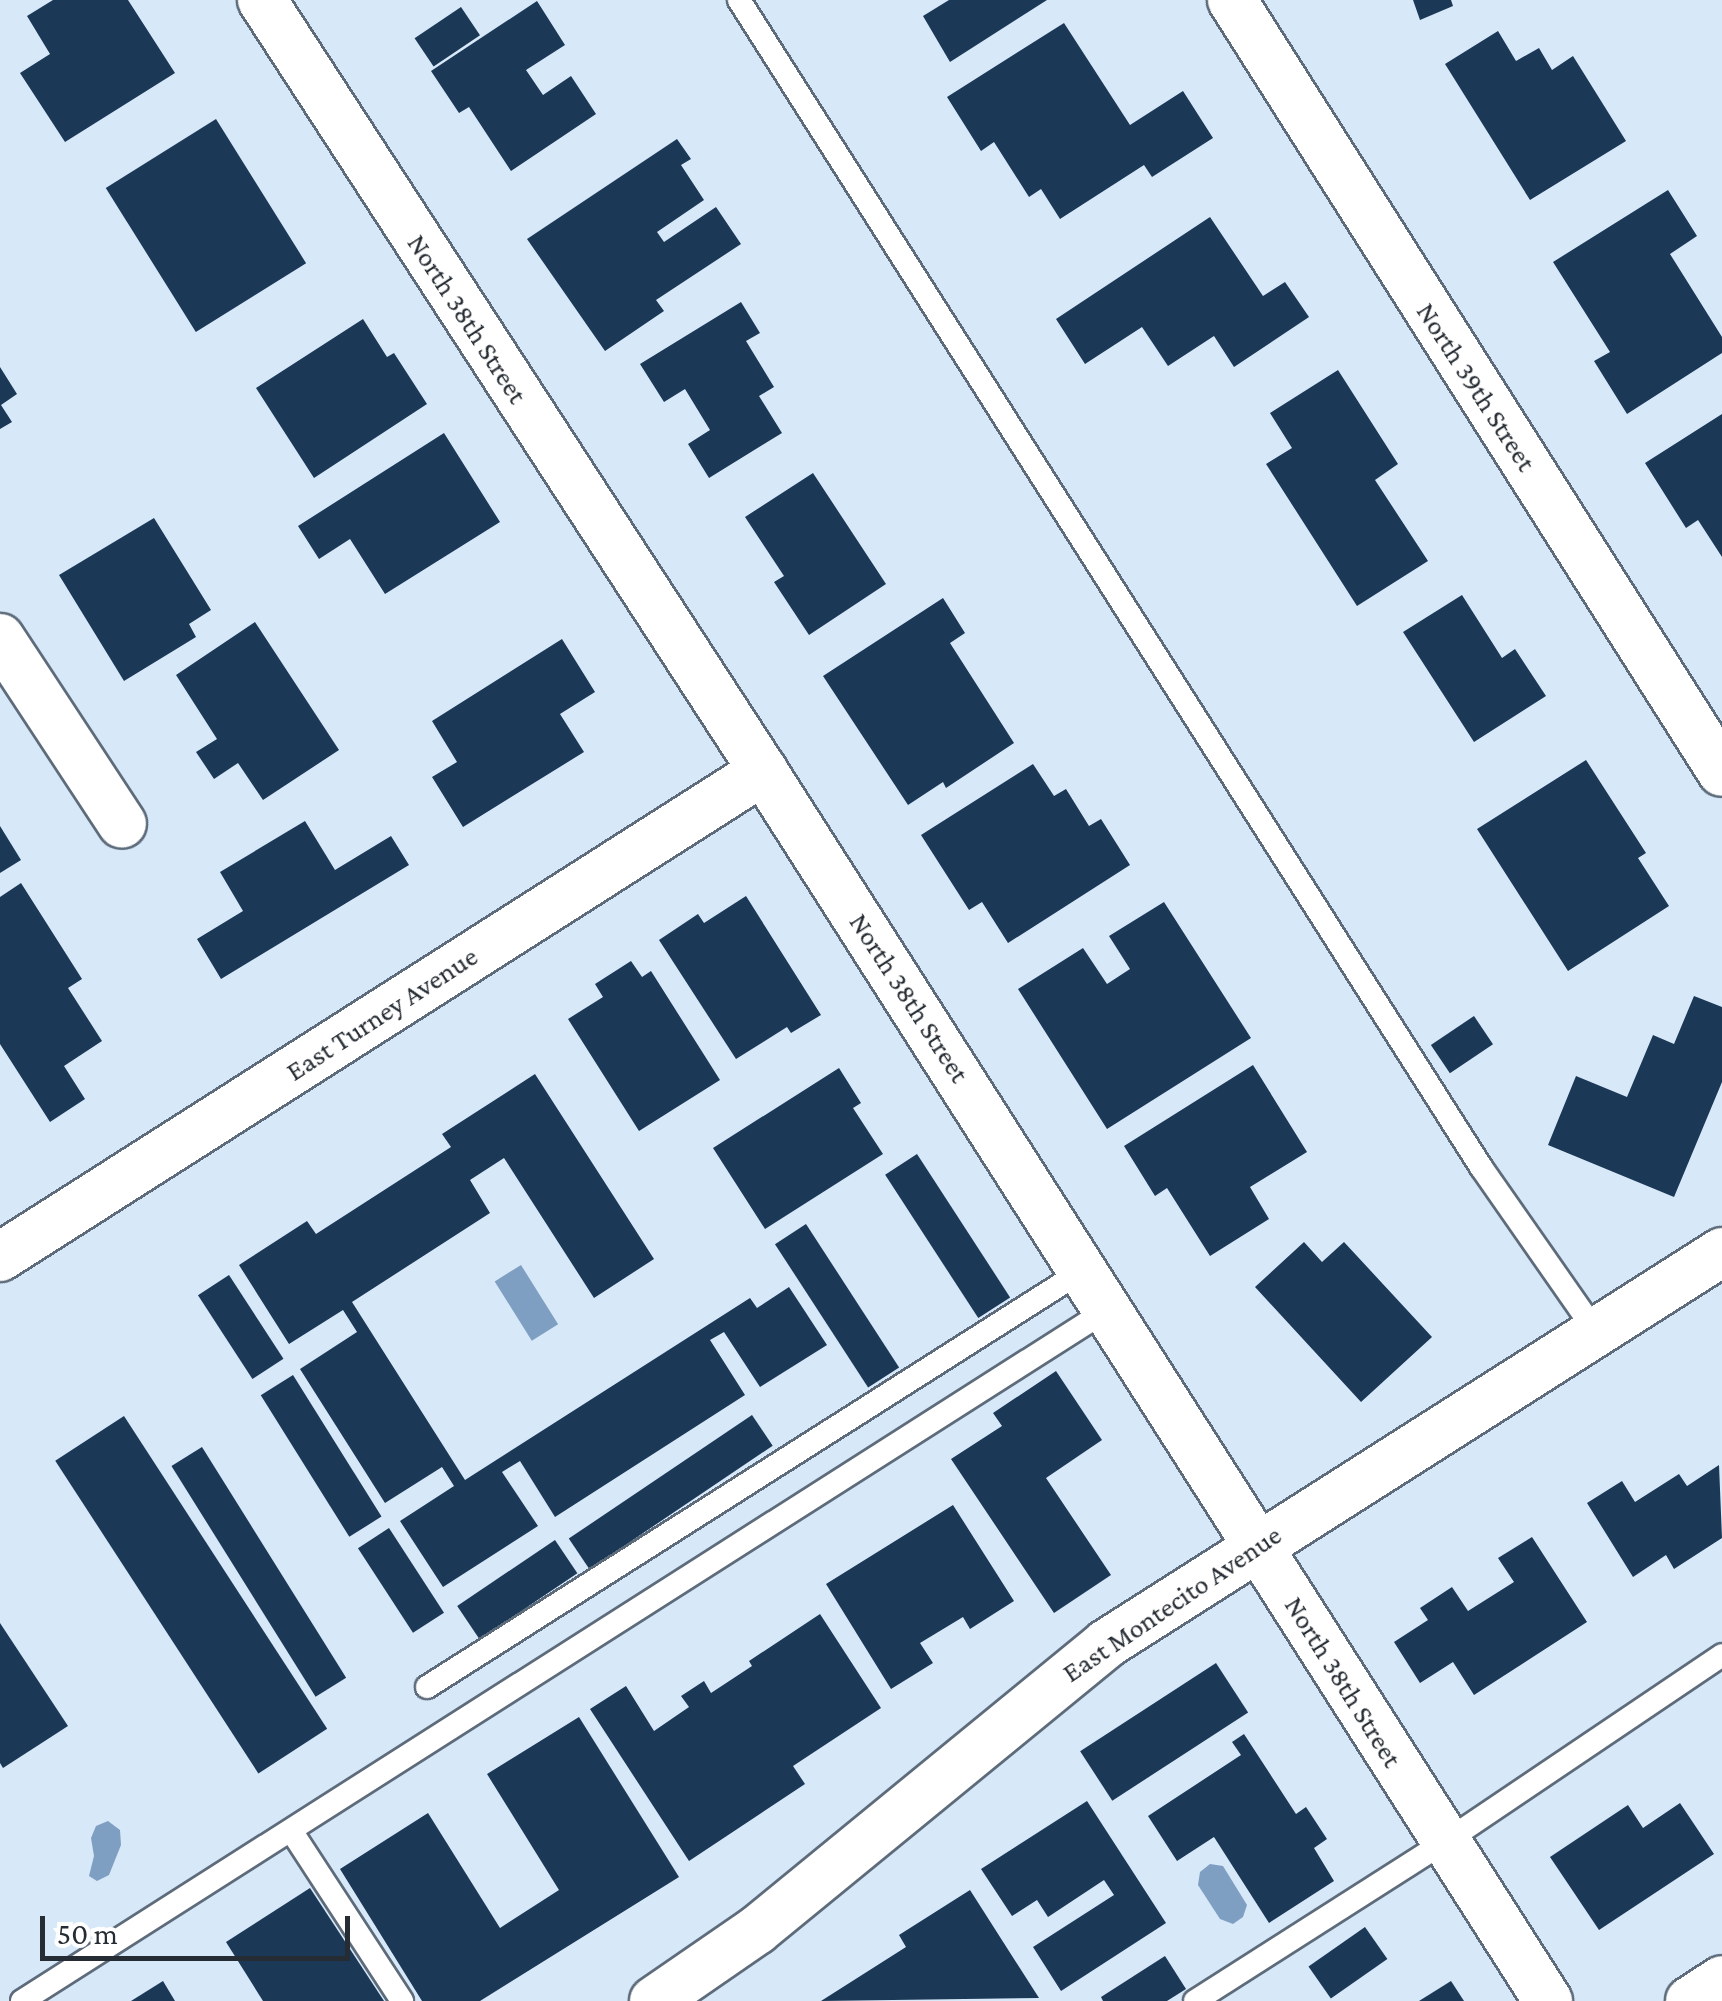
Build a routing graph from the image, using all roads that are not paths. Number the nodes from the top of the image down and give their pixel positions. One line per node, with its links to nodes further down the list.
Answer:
1 (262, 0): 5 (street, North 38th Street)
2 (739, 0): 11 (lane)
3 (1232, 0): 6 (street, North 39th Street)
4 (0, 638): 7 (street)
5 (764, 771): 9 (street, East Turney Avenue); 10 (street, North 38th Street)
6 (1722, 772)
7 (122, 824)
8 (1722, 1252): 11 (street, East Montecito Avenue)
9 (0, 1258)
10 (1095, 1290): 12 (street, North 38th Street); 14 (lane); 15 (lane)
11 (1596, 1332): 12 (street, East Montecito Avenue)
12 (1257, 1546): 16 (street, North 38th Street); 20 (street, East Montecito Avenue)
13 (1722, 1655): 16 (lane)
14 (427, 1687)
15 (292, 1832): 18 (lane); 19 (lane)
16 (1445, 1842): 21 (lane); 22 (street, North 38th Street)
17 (1722, 1980): 23 (street)
18 (22, 2001)
19 (402, 2001)
20 (654, 2001)
21 (1195, 2001)
22 (1548, 2001)
23 (1690, 2001)

